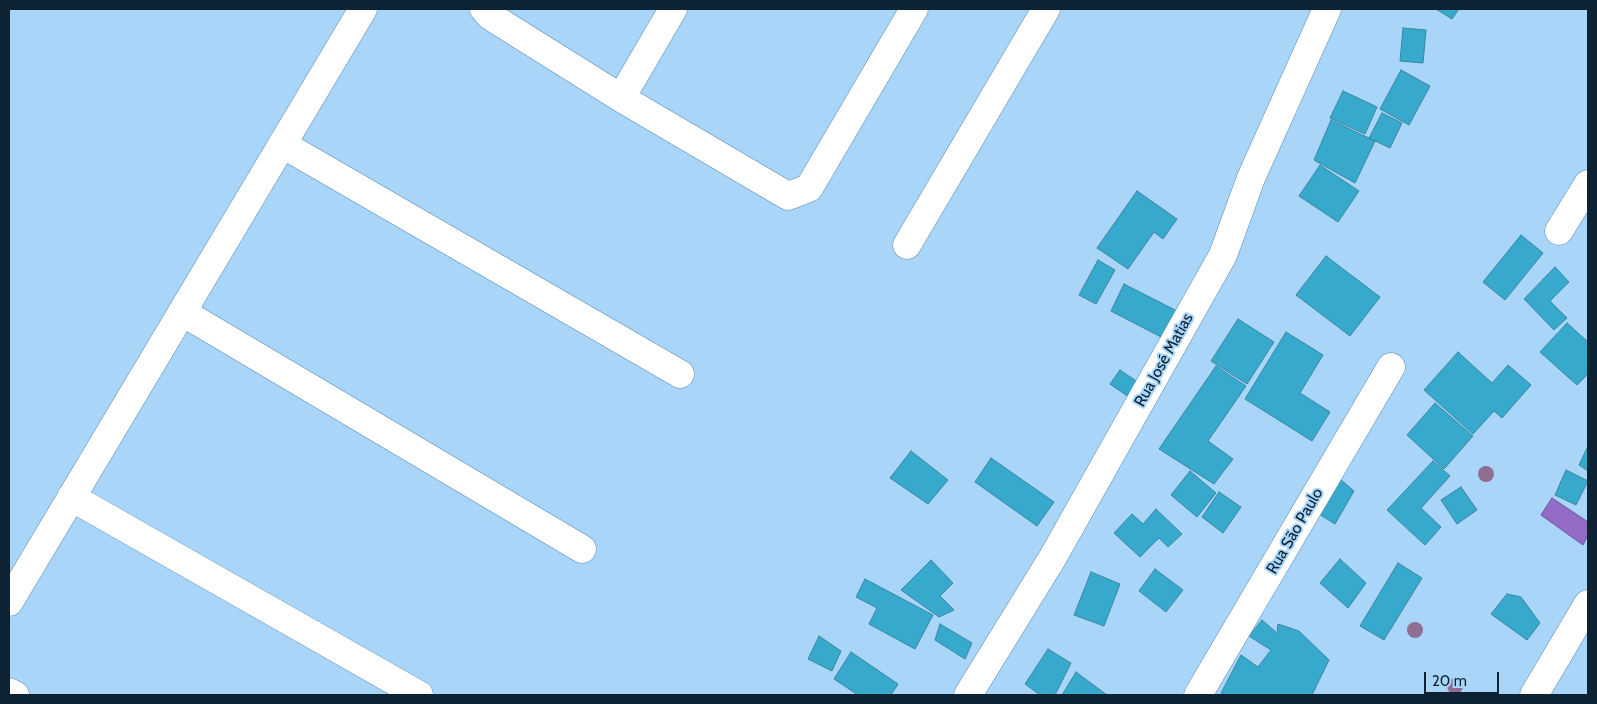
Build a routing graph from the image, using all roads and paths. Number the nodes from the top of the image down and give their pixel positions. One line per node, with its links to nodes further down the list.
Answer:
1 (363, 9): 8 (street)
2 (484, 9): 7 (street)
3 (674, 9): 7 (street)
4 (914, 9): 7 (street)
5 (1046, 9): 11 (street)
6 (1320, 12): 22 (street, Rua José Matias)
7 (622, 98)
8 (282, 144): 12 (street); 14 (street)
9 (1588, 184): 10 (street)
10 (1560, 231)
11 (907, 245)
12 (182, 312): 15 (street); 16 (street)
13 (1392, 367): 23 (street, Rua São Paulo)
14 (680, 374)
15 (71, 497): 17 (street); 21 (street)
16 (582, 550)
17 (9, 602)
18 (1588, 604): 24 (street)
19 (9, 692): 20 (street)
20 (15, 695)
21 (418, 695)
22 (968, 695)
23 (1198, 695)
24 (1534, 695)

